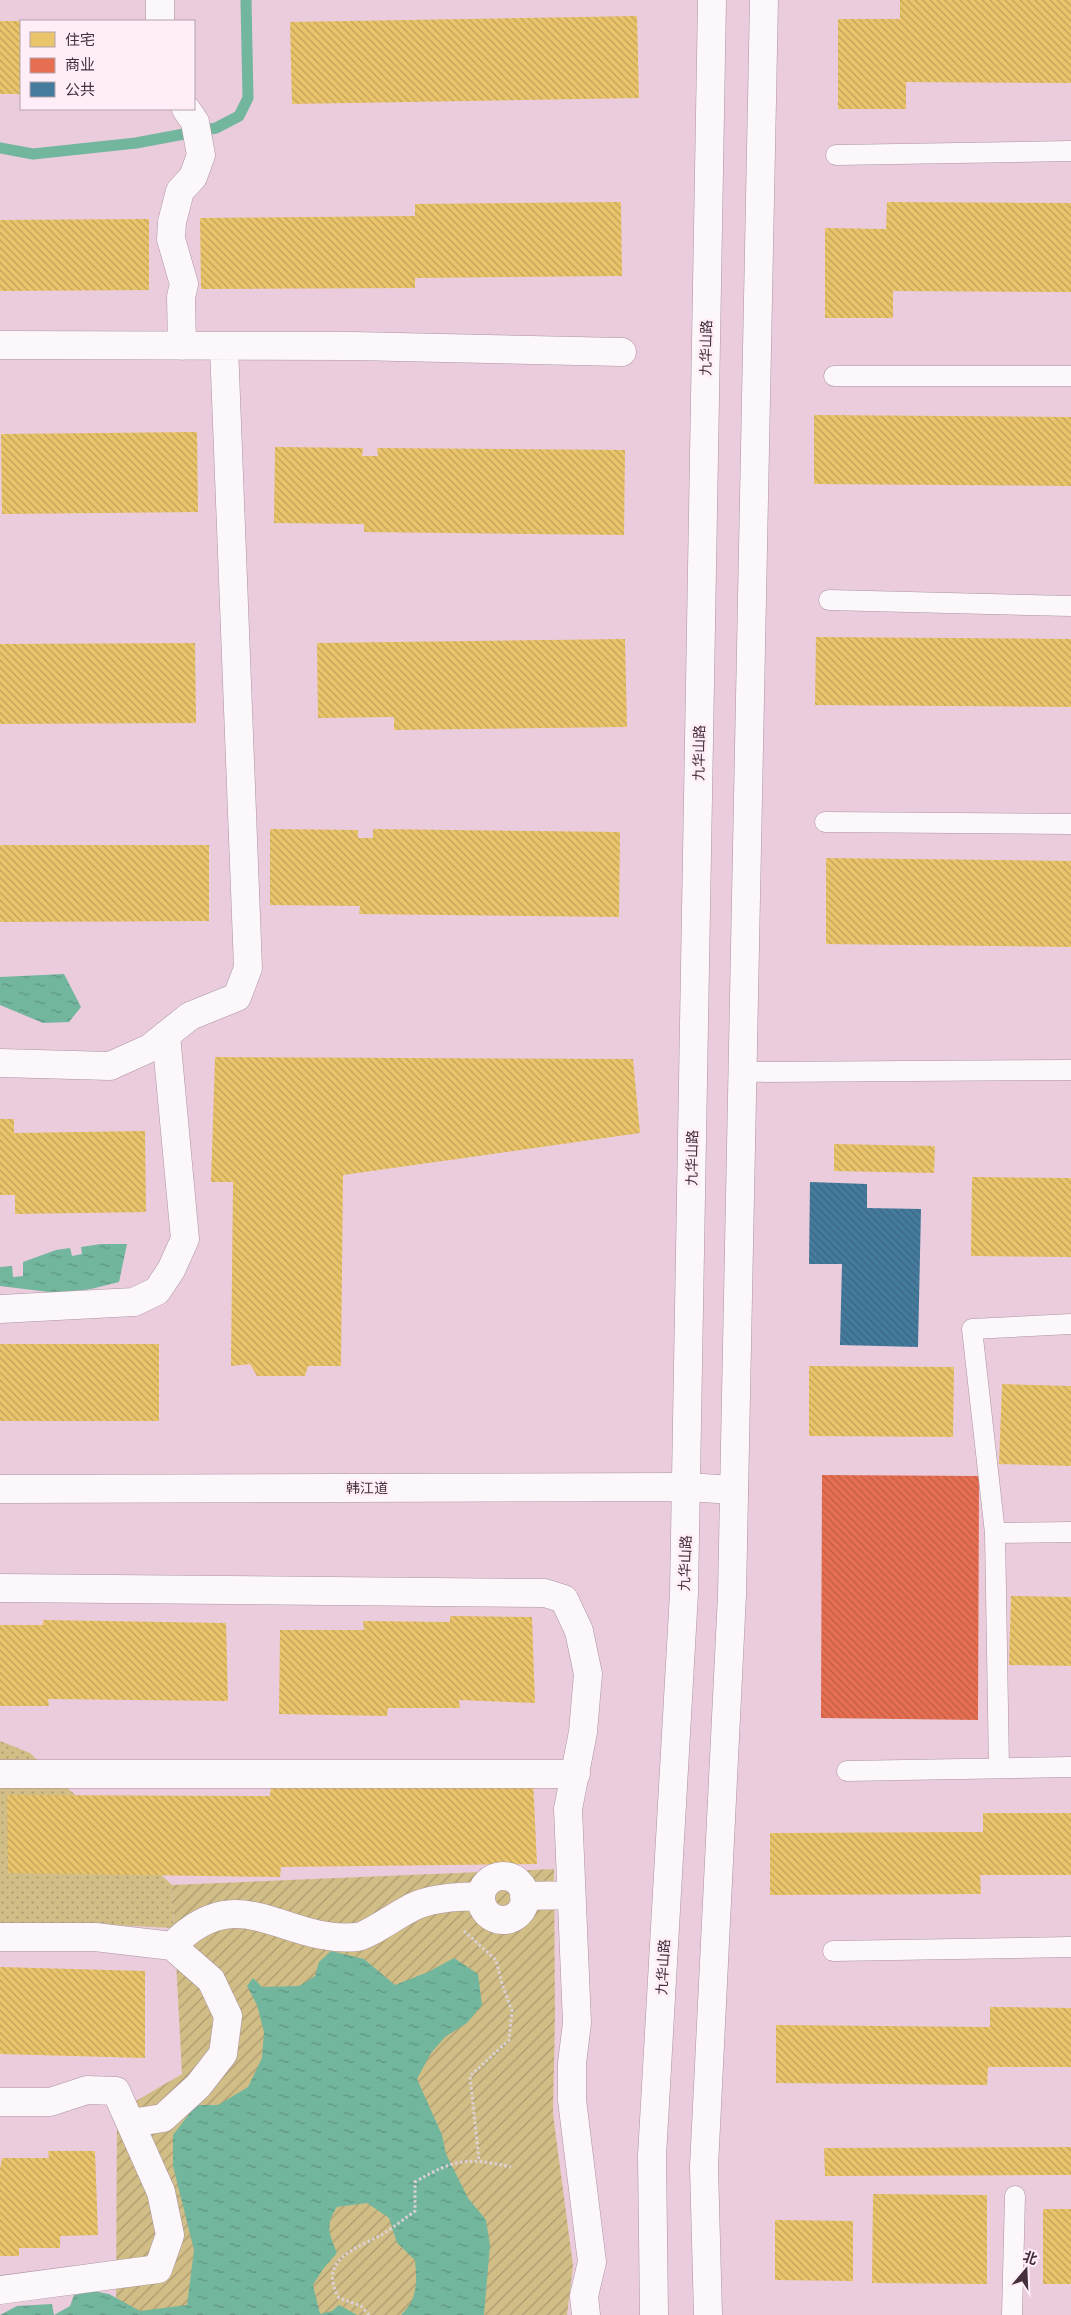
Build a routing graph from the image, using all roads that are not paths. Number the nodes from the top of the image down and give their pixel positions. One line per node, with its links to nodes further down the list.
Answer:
1 (160, 0): 4 (street)
2 (712, 0): 24 (street, 九华山路)
3 (764, 0): 21 (street)
4 (160, 20)
5 (191, 115): 9 (street)
6 (1071, 150): 7 (lane)
7 (836, 155)
8 (0, 345): 9 (street)
9 (182, 346): 10 (street)
10 (224, 346): 11 (street); 18 (street)
11 (622, 352)
12 (834, 376): 13 (lane)
13 (1071, 376)
14 (829, 600): 15 (lane)
15 (1071, 606)
16 (825, 822): 17 (lane)
17 (1071, 824)
18 (166, 1035): 19 (street); 22 (street)
19 (0, 1063)
20 (1071, 1070): 21 (lane)
21 (742, 1072): 26 (street)
22 (0, 1309)
23 (1071, 1324): 28 (lane)
24 (686, 1487): 25 (street, 韩江道); 26 (street, 韩江道); 45 (street, 九华山路)
25 (0, 1489)
26 (734, 1490): 46 (street)
27 (1071, 1532): 28 (lane)
28 (995, 1533): 31 (lane)
29 (0, 1588): 34 (street)
30 (1071, 1767): 31 (lane)
31 (999, 1768): 32 (lane)
32 (847, 1771)
33 (0, 1774): 34 (street)
34 (576, 1774): 35 (street)
35 (571, 1895): 37 (street); 44 (street)
36 (0, 1937): 37 (street)
37 (172, 1946): 41 (street)
38 (1071, 1947): 39 (lane)
39 (832, 1951)
40 (0, 2102): 41 (street)
41 (131, 2123): 43 (street)
42 (1015, 2196): 47 (lane)
43 (0, 2290)
44 (586, 2315)
45 (654, 2315)
46 (708, 2315)
47 (1012, 2315)

